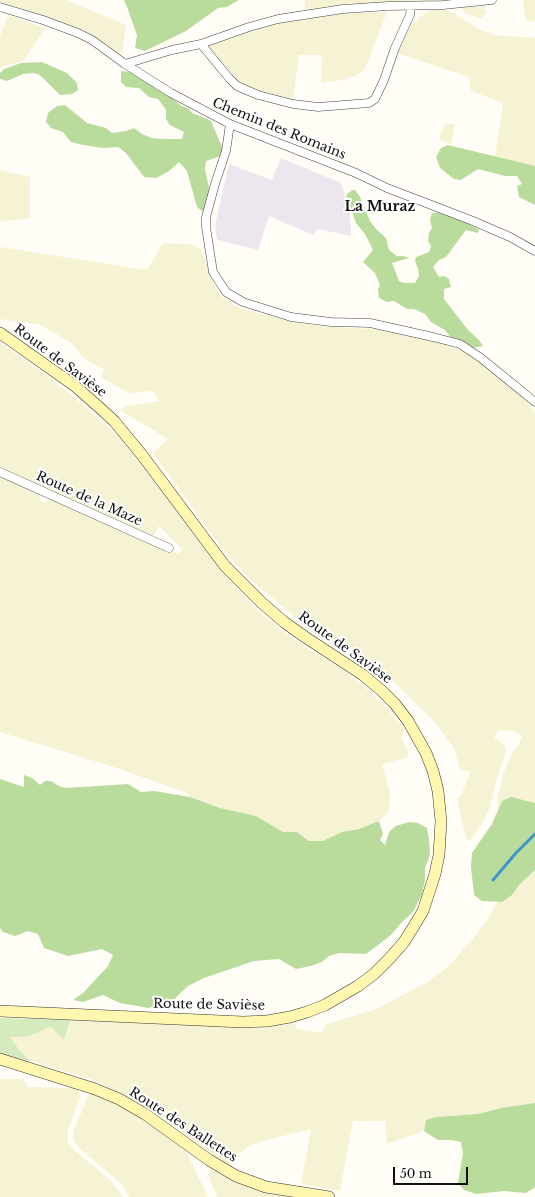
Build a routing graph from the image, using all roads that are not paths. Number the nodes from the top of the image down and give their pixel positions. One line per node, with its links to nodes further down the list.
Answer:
1 (492, 0): 2 (street)
2 (411, 6): 4 (street); 4 (street)
3 (0, 7): 5 (street, Chemin des Romains)
4 (201, 44): 5 (street)
5 (125, 64): 6 (street, Chemin des Romains)
6 (230, 124): 7 (street, Chemin des Romains); 9 (street)
7 (535, 251)
8 (0, 333): 12 (street, Route de Savièse)
9 (535, 402)
10 (0, 472): 11 (street, Route de la Maze)
11 (169, 548)
12 (0, 1011)
13 (0, 1059): 14 (street, Route des Ballettes)
14 (329, 1197)

